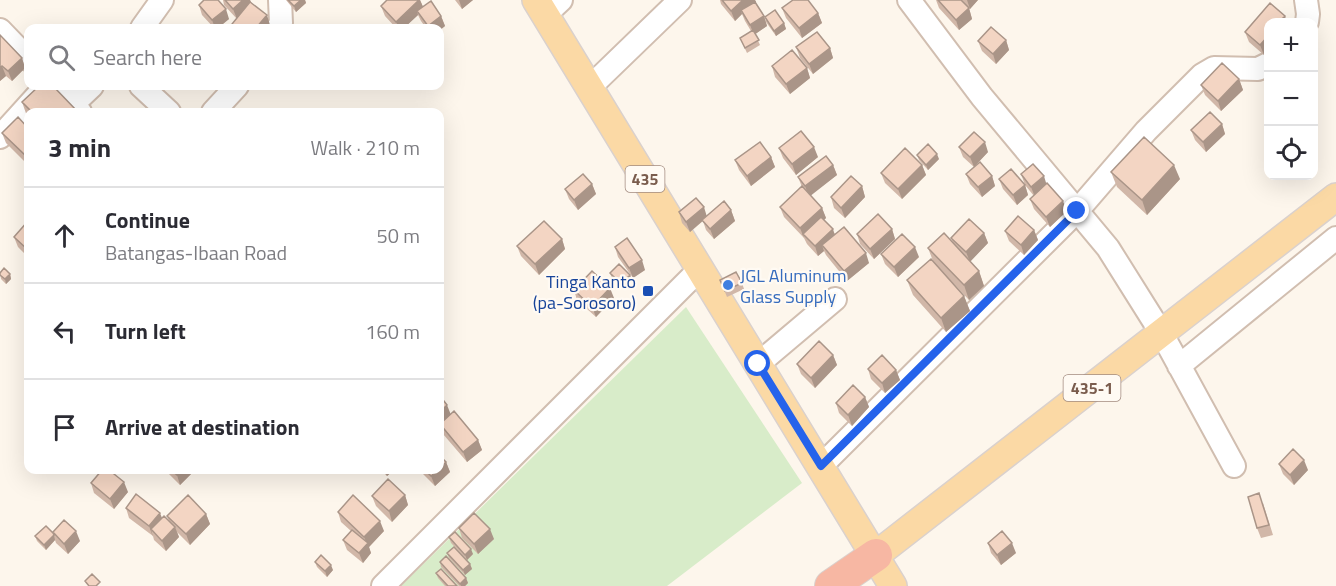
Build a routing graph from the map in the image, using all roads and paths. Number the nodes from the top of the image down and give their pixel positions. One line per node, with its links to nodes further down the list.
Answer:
1 (162, 0): 8 (street)
2 (280, 0): 9 (street)
3 (680, 0): 13 (street)
4 (909, 0): 26 (street)
5 (1306, 0): 7 (street)
6 (547, 5): 13 (main road, 435)
7 (1308, 18)
8 (145, 24)
9 (280, 24)
10 (0, 30): 11 (street)
11 (24, 55)
12 (1264, 66): 26 (street)
13 (589, 88): 28 (main road, 435)
14 (42, 90): 19 (street)
15 (58, 90): 20 (street)
16 (89, 90): 20 (street)
17 (145, 90): 21 (street)
18 (233, 90): 22 (street)
19 (26, 108)
20 (77, 108)
21 (165, 108)
22 (217, 108)
23 (24, 110): 24 (street)
24 (0, 137)
25 (1336, 197): 30 (main road, 435-1)
26 (1077, 211): 30 (street); 33 (street)
27 (1336, 238): 32 (street)
28 (700, 269): 31 (main road, 435); 36 (street)
29 (835, 299): 31 (street)
30 (1162, 334): 32 (street); 35 (main road, 435-1)
31 (758, 364): 33 (main road, 435)
32 (1179, 366): 34 (street)
33 (821, 466): 35 (main road, 435)
34 (1234, 466)
35 (876, 555): 37 (highway); 38 (highway); 39 (main road, 435)
36 (383, 586)
37 (831, 586)
38 (841, 586)
39 (893, 586)

